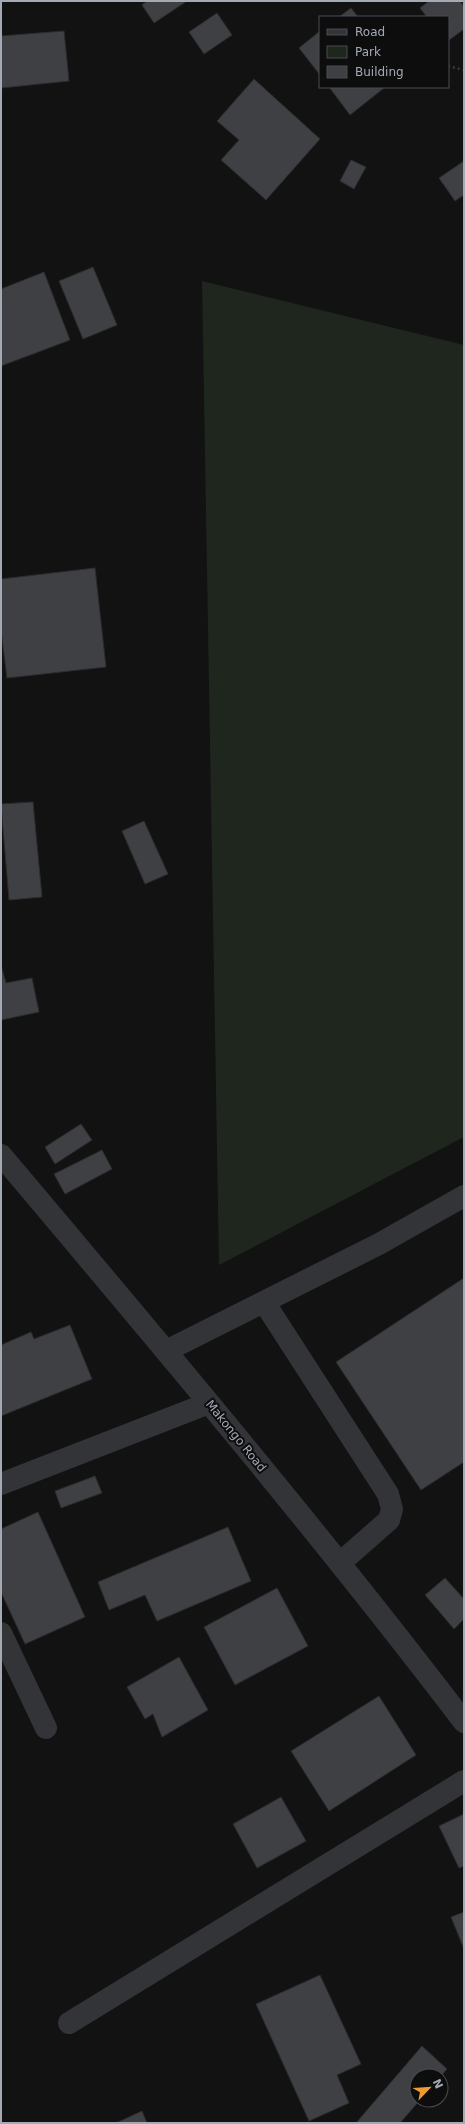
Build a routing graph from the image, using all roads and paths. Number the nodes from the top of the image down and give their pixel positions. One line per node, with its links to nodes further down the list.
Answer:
1 (449, 66): 2 (path)
2 (464, 70)
3 (1, 1155): 6 (street, Makongo Road)
4 (464, 1196): 5 (street)
5 (264, 1302): 6 (street); 9 (street)
6 (166, 1351): 7 (street, Makongo Road)
7 (210, 1403): 8 (street); 9 (street, Makongo Road)
8 (1, 1484)
9 (340, 1563): 11 (street, Makongo Road)
10 (1, 1633): 12 (street)
11 (464, 1722)
12 (46, 1728)
13 (464, 1780): 14 (street)
14 (69, 2022)

